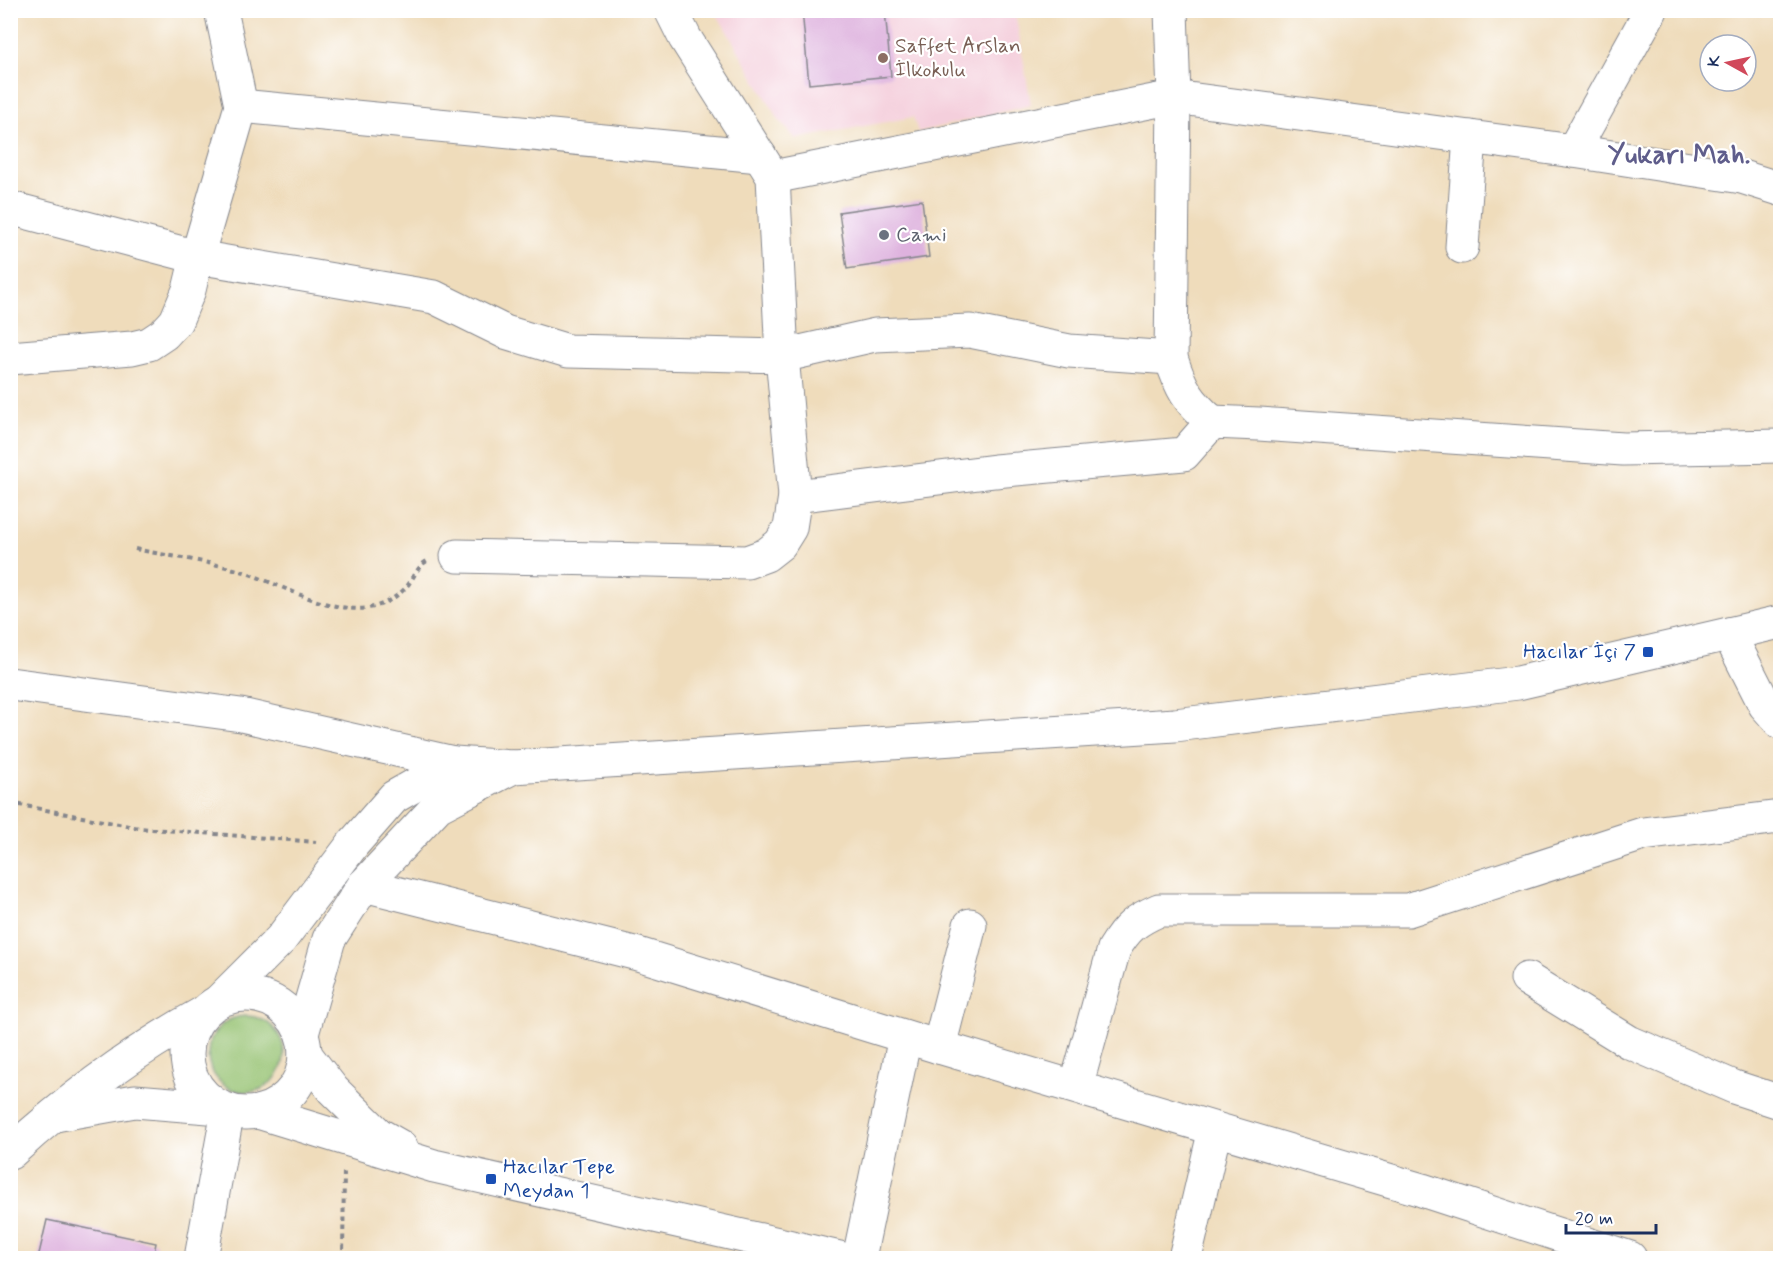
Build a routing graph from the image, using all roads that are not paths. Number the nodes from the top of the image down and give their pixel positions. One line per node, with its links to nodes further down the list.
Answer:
1 (221, 10): 6 (street)
2 (671, 10): 9 (street)
3 (1171, 10): 5 (street)
4 (1651, 10): 8 (street)
5 (1174, 97): 7 (street); 9 (street); 16 (street)
6 (241, 106): 9 (street); 13 (street)
7 (1470, 137): 8 (street); 12 (street)
8 (1573, 151): 10 (street)
9 (767, 167): 14 (street)
10 (1780, 189)
11 (10, 208): 13 (street)
12 (1462, 247)
13 (197, 257): 14 (street); 15 (street)
14 (782, 356): 16 (street); 19 (street)
15 (10, 358)
16 (1171, 358): 17 (street)
17 (1212, 422): 18 (street); 19 (street)
18 (1780, 446)
19 (795, 496): 20 (street)
20 (457, 556)
21 (1780, 622): 22 (street)
22 (1729, 634): 24 (street); 26 (street)
23 (10, 684): 25 (street)
24 (1780, 722)
25 (454, 763): 26 (street); 31 (street)
26 (513, 767): 28 (street)
27 (1780, 818): 35 (street)
28 (364, 885): 32 (street); 33 (street)
29 (970, 925): 34 (street)
30 (1527, 979): 36 (street)
31 (210, 1007): 33 (street); 37 (street); 38 (street)
32 (905, 1037): 34 (street); 44 (street)
33 (303, 1044): 37 (street); 41 (street)
34 (939, 1047): 35 (street)
35 (1076, 1087): 39 (street)
36 (1780, 1102)
37 (235, 1110): 38 (street); 41 (street); 42 (street)
38 (50, 1116): 40 (street)
39 (1215, 1129): 45 (street); 46 (street)
40 (10, 1153)
41 (434, 1166): 43 (street)
42 (201, 1258)
43 (840, 1258)
44 (859, 1258)
45 (1185, 1258)
46 (1630, 1258)

